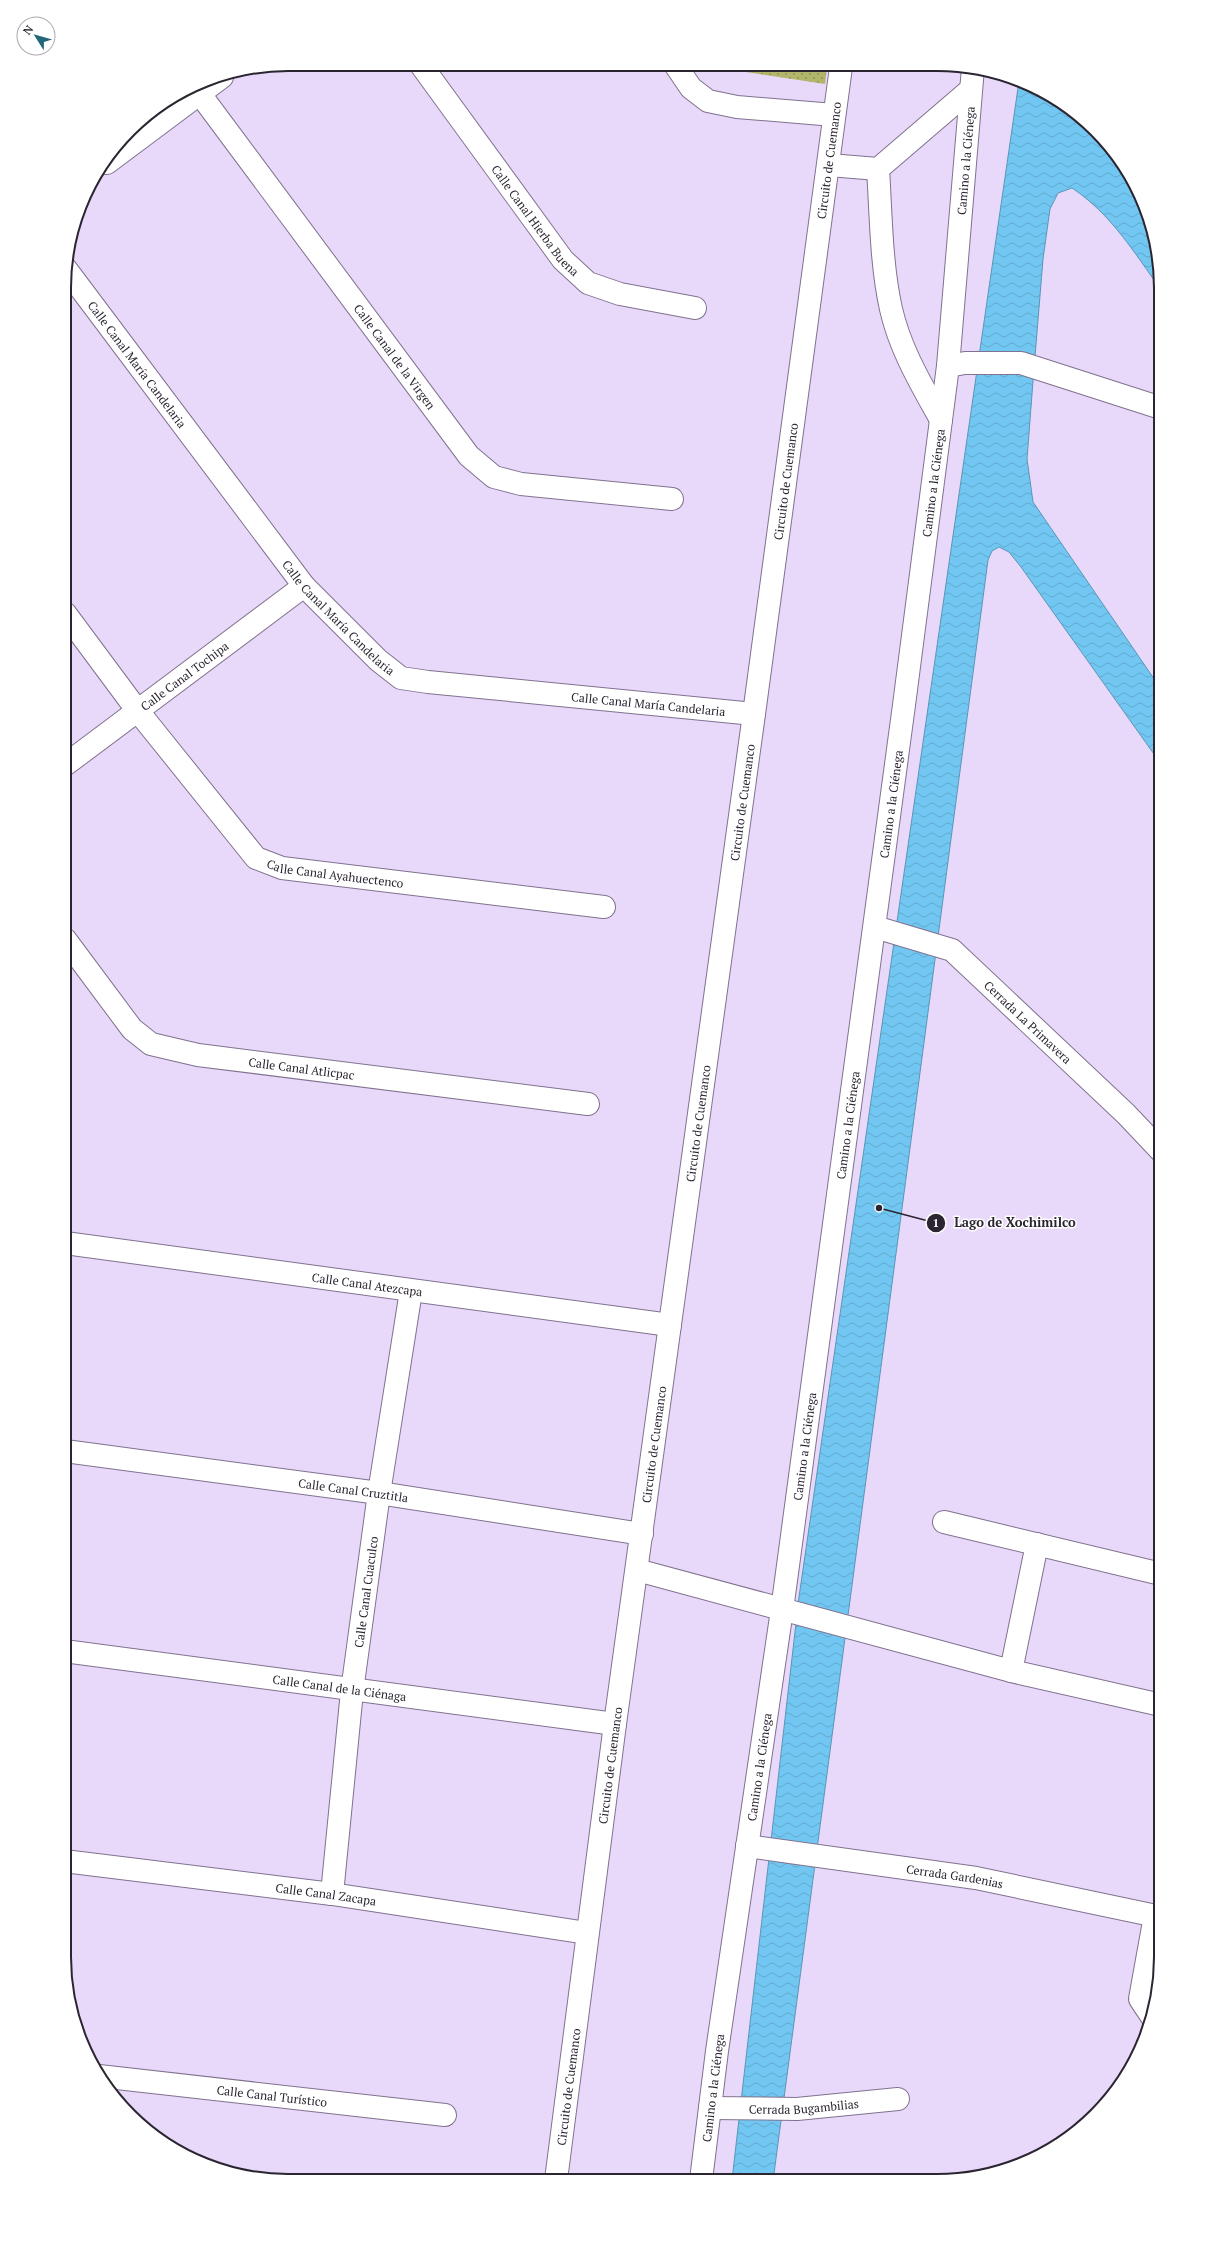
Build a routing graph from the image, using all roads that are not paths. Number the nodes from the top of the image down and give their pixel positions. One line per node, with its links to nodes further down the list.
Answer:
1 (425, 71): 13 (street, Calle Canal Hierba Buena)
2 (679, 71): 8 (street)
3 (840, 71): 8 (street, Circuito de Cuemanco)
4 (972, 74): 5 (street, Camino a la Ciénega)
5 (970, 90): 11 (street); 14 (street, Camino a la Ciénega)
6 (197, 91): 17 (street, Calle Canal de la Virgen)
7 (193, 93): 9 (street)
8 (834, 116): 10 (street, Circuito de Cuemanco)
9 (117, 155)
10 (829, 165): 11 (street); 21 (street, Circuito de Cuemanco)
11 (878, 169): 16 (street)
12 (71, 276): 18 (street, Calle Canal María Candelaria)
13 (695, 308)
14 (956, 365): 15 (street); 16 (street, Camino a la Ciénega)
15 (1154, 406)
16 (941, 420): 24 (street, Camino a la Ciénega)
17 (672, 499)
18 (304, 586): 20 (street, Calle Canal Tochipa); 21 (street, Calle Canal María Candelaria)
19 (71, 620): 20 (street, Calle Canal Ayahuectenco)
20 (137, 710): 22 (street, Calle Canal Tochipa); 23 (street, Calle Canal Ayahuectenco)
21 (754, 714): 30 (street, Circuito de Cuemanco)
22 (71, 760)
23 (604, 907)
24 (878, 927): 27 (street, Cerrada La Primavera); 38 (street, Camino a la Ciénega)
25 (71, 947): 26 (street, Calle Canal Atlicpac)
26 (588, 1104)
27 (1154, 1144)
28 (71, 1244): 29 (street, Calle Canal Atezcapa)
29 (412, 1291): 30 (street, Calle Canal Atezcapa); 32 (street, Calle Canal Cuaculco)
30 (670, 1325): 34 (street, Circuito de Cuemanco)
31 (71, 1452): 32 (street, Calle Canal Cruztitla)
32 (379, 1493): 34 (street, Calle Canal Cruztitla); 41 (street, Calle Canal Cuaculco)
33 (944, 1522): 35 (street)
34 (642, 1534): 36 (street, Circuito de Cuemanco)
35 (1037, 1544): 37 (street); 40 (street)
36 (637, 1570): 38 (street); 43 (street, Circuito de Cuemanco)
37 (1154, 1572)
38 (788, 1612): 40 (street); 44 (street, Camino a la Ciénega)
39 (71, 1652): 41 (street, Calle Canal de la Ciénaga)
40 (1011, 1671): 42 (street)
41 (352, 1691): 43 (street, Calle Canal de la Ciénaga); 46 (street, Calle Canal Cuaculco)
42 (1154, 1703)
43 (614, 1724): 48 (street, Circuito de Cuemanco)
44 (749, 1846): 47 (street, Cerrada Gardenias); 53 (street, Camino a la Ciénega)
45 (71, 1862): 46 (street, Calle Canal Zacapa)
46 (332, 1894): 48 (street, Calle Canal Zacapa)
47 (1154, 1915)
48 (587, 1933): 55 (street, Circuito de Cuemanco)
49 (1154, 1934): 50 (street)
50 (1148, 2010)
51 (107, 2077): 54 (street, Calle Canal Turístico)
52 (898, 2100): 53 (street, Cerrada Bugambilias)
53 (720, 2109): 56 (street, Camino a la Ciénega)
54 (445, 2115)
55 (557, 2174)
56 (703, 2174)

